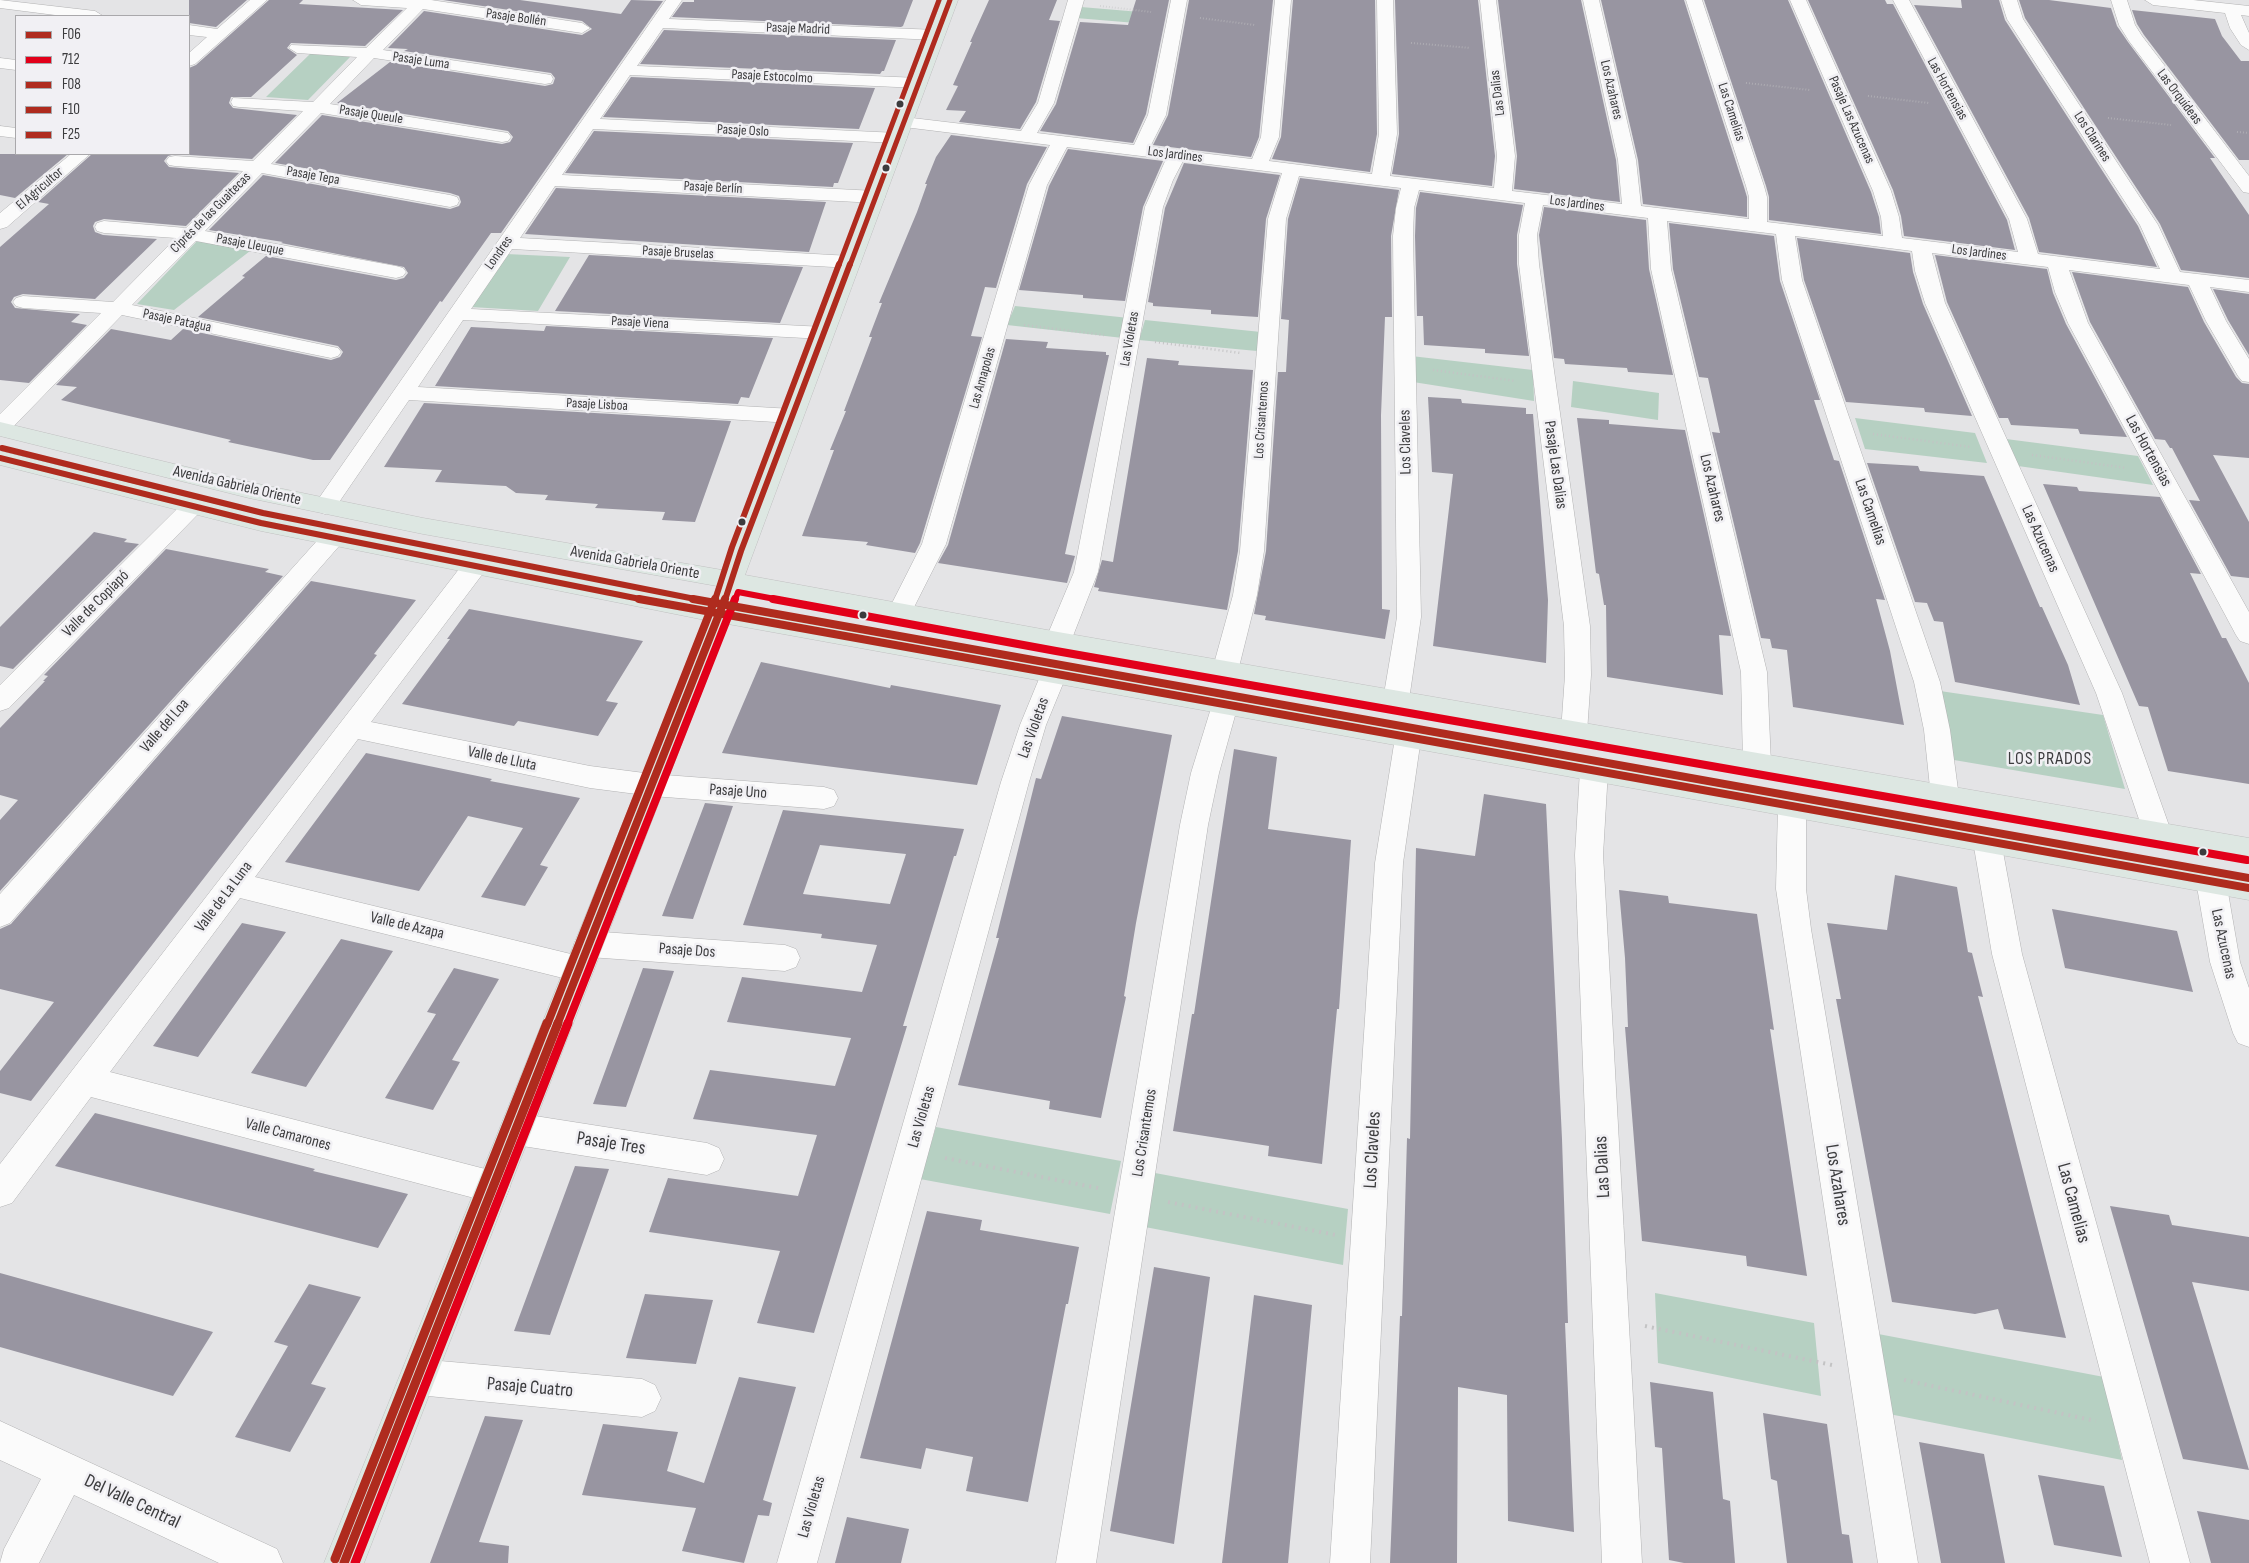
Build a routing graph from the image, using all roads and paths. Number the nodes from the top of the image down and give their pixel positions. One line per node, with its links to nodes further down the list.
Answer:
1 (259, 0): 25 (street)
2 (361, 0): 17 (street, Pasaje Bollén)
3 (674, 0): 22 (street, Londres)
4 (950, 0): 26 (main road)
5 (1076, 0): 48 (street)
6 (1180, 0): 50 (street)
7 (1283, 0): 54 (street)
8 (1385, 0): 27 (street)
9 (1488, 0): 30 (street, Las Dalias)
10 (1591, 0): 66 (street, Los Azahares)
11 (1694, 0): 68 (street, Las Camelias)
12 (1798, 0): 73 (street, Pasaje Las Azucenas)
13 (1900, 0): 75 (street, Las Hortensias)
14 (2008, 0): 40 (street, Los Clarines)
15 (2119, 0): 42 (street, Las Orquídeas)
16 (2153, 0): 19 (street)
17 (421, 2): 23 (street, Pasaje Bollén); 31 (street, Ciprés de las Guaitecas)
18 (0, 3): 21 (street)
19 (2231, 9): 20 (street); 28 (street)
20 (2249, 11)
21 (88, 15)
22 (658, 23): 26 (street, Pasaje Madrid); 35 (street, Londres)
23 (582, 28)
24 (190, 30): 25 (street)
25 (220, 34): 32 (street)
26 (937, 35): 37 (main road)
27 (1386, 41): 30 (path); 58 (street)
28 (2249, 45)
29 (297, 48): 31 (street, Pasaje Luma)
30 (1494, 50): 61 (street, Las Dalias)
31 (370, 53): 36 (street, Pasaje Luma); 39 (street, Ciprés de las Guaitecas)
32 (190, 60)
33 (0, 63): 34 (street)
34 (15, 65)
35 (626, 70): 37 (street, Pasaje Estocolmo); 41 (street, Londres)
36 (544, 79)
37 (919, 83): 44 (main road)
38 (239, 102): 39 (street, Pasaje Queule)
39 (317, 107): 47 (street, Pasaje Queule); 55 (street, Ciprés de las Guaitecas)
40 (2078, 115): 42 (path); 79 (street, Los Clarines)
41 (588, 124): 44 (street, Pasaje Oslo); 57 (street, Londres)
42 (2204, 128): 46 (path); 60 (street, Las Orquídeas)
43 (0, 130): 45 (street)
44 (901, 130): 48 (street, Los Jardines); 62 (main road)
45 (15, 133)
46 (2249, 133)
47 (502, 137)
48 (1026, 137): 49 (street, Los Jardines)
49 (1061, 141): 50 (street, Los Jardines); 99 (street, Las Amapolas)
50 (1139, 150): 52 (street, Los Jardines)
51 (80, 155): 65 (street, El Agricultor)
52 (1177, 155): 54 (street, Los Jardines); 102 (street, Las Violetas)
53 (175, 161): 55 (street, Pasaje Tepa)
54 (1258, 165): 56 (street, Los Jardines)
55 (258, 167): 64 (street, Pasaje Tepa); 71 (street, Ciprés de las Guaitecas)
56 (1292, 169): 58 (street, Los Jardines); 103 (street, Los Crisantemos)
57 (549, 180): 62 (street, Pasaje Berlín); 72 (street, Londres)
58 (1380, 180): 59 (street, Los Jardines)
59 (1411, 184): 61 (street, Los Jardines); 87 (street, Los Claveles)
60 (2249, 188)
61 (1504, 190): 63 (street, Los Jardines)
62 (876, 197): 76 (main road)
63 (1534, 199): 66 (street, Los Jardines); 89 (street, Pasaje Las Dalias)
64 (450, 201)
65 (8, 208): 67 (street, El Agricultor)
66 (1644, 212): 68 (street, Los Jardines); 111 (street, Los Azahares)
67 (0, 223)
68 (1758, 226): 70 (street, Los Jardines)
69 (104, 227): 71 (street, Pasaje Lleuque)
70 (1785, 230): 73 (street, Los Jardines); 114 (street, Las Camelias)
71 (191, 234): 78 (street, Pasaje Lleuque); 83 (street, Ciprés de las Guaitecas)
72 (506, 243): 76 (street, Pasaje Bruselas); 84 (street, Londres)
73 (1893, 243): 74 (street, Los Jardines)
74 (1921, 246): 75 (street, Los Jardines); 117 (street, Las Azucenas)
75 (2030, 260): 77 (street, Los Jardines)
76 (851, 262): 85 (main road)
77 (2057, 263): 79 (street, Los Jardines); 101 (street, Las Hortensias)
78 (396, 272)
79 (2173, 277): 80 (street, Los Jardines)
80 (2197, 280): 81 (street, Los Jardines); 88 (street)
81 (2249, 286)
82 (23, 302): 83 (street, Pasaje Patagua)
83 (117, 308): 86 (street, Pasaje Patagua); 92 (street, Ciprés de las Guaitecas)
84 (457, 314): 85 (street, Pasaje Viena); 90 (street, Londres)
85 (824, 333): 91 (main road)
86 (331, 352)
87 (1405, 366): 89 (path); 106 (street, Los Claveles)
88 (2249, 376)
89 (1545, 384): 109 (street, Pasaje Las Dalias)
90 (402, 393): 91 (street, Pasaje Lisboa); 94 (street, Londres)
91 (792, 416): 98 (main road)
92 (0, 428): 94 (main road, Avenida Gabriela Oriente)
93 (0, 459): 95 (main road, Avenida Gabriela Oriente)
94 (325, 506): 98 (main road, Avenida Gabriela Oriente)
95 (192, 507): 96 (main road, Avenida Gabriela Oriente); 105 (street, Valle de Copiapó)
96 (332, 538): 97 (main road, Avenida Gabriela Oriente); 123 (street, Valle del Loa)
97 (475, 566): 100 (main road, Avenida Gabriela Oriente); 108 (street, Valle de La Luna)
98 (732, 581): 99 (main road, Avenida Gabriela Oriente); 100 (main road)
99 (899, 613): 102 (main road, Avenida Gabriela Oriente)
100 (720, 614): 104 (main road, Avenida Gabriela Oriente); 113 (main road)
101 (2249, 635)
102 (1058, 642): 103 (main road, Avenida Gabriela Oriente)
103 (1225, 671): 106 (main road, Avenida Gabriela Oriente)
104 (1054, 674): 107 (main road, Avenida Gabriela Oriente); 139 (street, Las Violetas)
105 (0, 700)
106 (1396, 700): 109 (main road, Avenida Gabriela Oriente)
107 (1225, 704): 110 (main road, Avenida Gabriela Oriente); 140 (street, Los Crisantemos)
108 (352, 728): 113 (street, Valle de Lluta); 121 (street, Valle de La Luna)
109 (1574, 732): 111 (main road, Avenida Gabriela Oriente)
110 (1408, 738): 112 (main road, Avenida Gabriela Oriente); 141 (street, Los Claveles)
111 (1757, 764): 114 (main road, Avenida Gabriela Oriente)
112 (1594, 770): 116 (main road, Avenida Gabriela Oriente); 142 (street, Las Dalias)
113 (652, 786): 115 (street, Pasaje Uno); 124 (main road)
114 (1946, 797): 117 (main road, Avenida Gabriela Oriente)
115 (824, 798)
116 (1792, 806): 118 (main road, Avenida Gabriela Oriente); 143 (street, Los Azahares)
117 (2158, 834): 119 (main road, Avenida Gabriela Oriente)
118 (1987, 841): 120 (main road, Avenida Gabriela Oriente); 144 (street, Las Camelias)
119 (2249, 850)
120 (2211, 881): 122 (main road, Avenida Gabriela Oriente); 126 (street, Las Azucenas)
121 (234, 884): 124 (street, Valle de Azapa); 127 (street, Valle de La Luna)
122 (2249, 888)
123 (0, 914)
124 (584, 956): 125 (street, Pasaje Dos); 128 (main road)
125 (785, 958)
126 (2249, 1033)
127 (84, 1080): 130 (street, Valle Camarones); 131 (street, Valle de La Luna)
128 (516, 1129): 129 (street, Pasaje Tres); 130 (main road)
129 (707, 1159)
130 (493, 1188): 132 (main road)
131 (0, 1191)
132 (418, 1377): 133 (street, Pasaje Cuatro); 138 (main road)
133 (642, 1398)
134 (0, 1440): 135 (street, Del Valle Central)
135 (66, 1471): 136 (street); 137 (street, Del Valle Central)
136 (18, 1563)
137 (263, 1563)
138 (344, 1563)
139 (797, 1563)
140 (1076, 1563)
141 (1350, 1563)
142 (1622, 1563)
143 (1898, 1563)
144 (2170, 1563)

